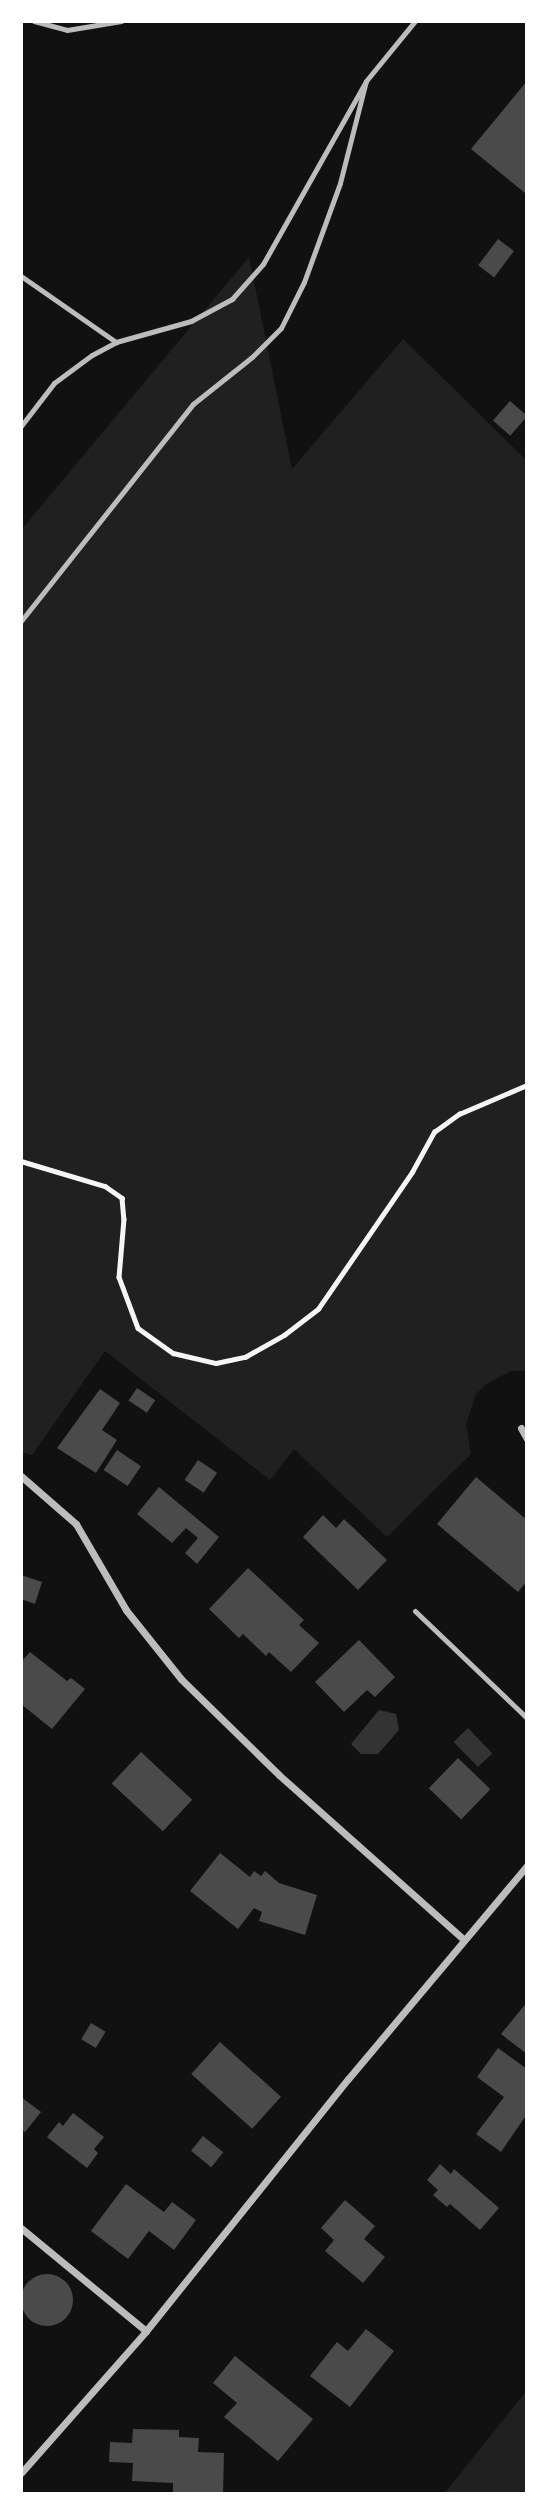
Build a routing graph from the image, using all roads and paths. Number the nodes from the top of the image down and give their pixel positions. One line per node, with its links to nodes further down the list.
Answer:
1 (34, 21): 2 (lane)
2 (117, 21)
3 (415, 21): 4 (lane)
4 (366, 81): 6 (lane); 8 (lane)
5 (21, 276): 6 (lane)
6 (116, 342): 7 (lane)
7 (21, 426)
8 (21, 621)
9 (527, 1084): 10 (path)
10 (21, 1161)
11 (521, 1428): 12 (street)
12 (527, 1439)
13 (21, 1476): 17 (street)
14 (415, 1611): 15 (lane)
15 (527, 1718)
16 (527, 1866): 17 (street)
17 (464, 1940): 19 (street)
18 (21, 2228): 19 (street)
19 (146, 2331): 20 (street)
20 (21, 2473)

